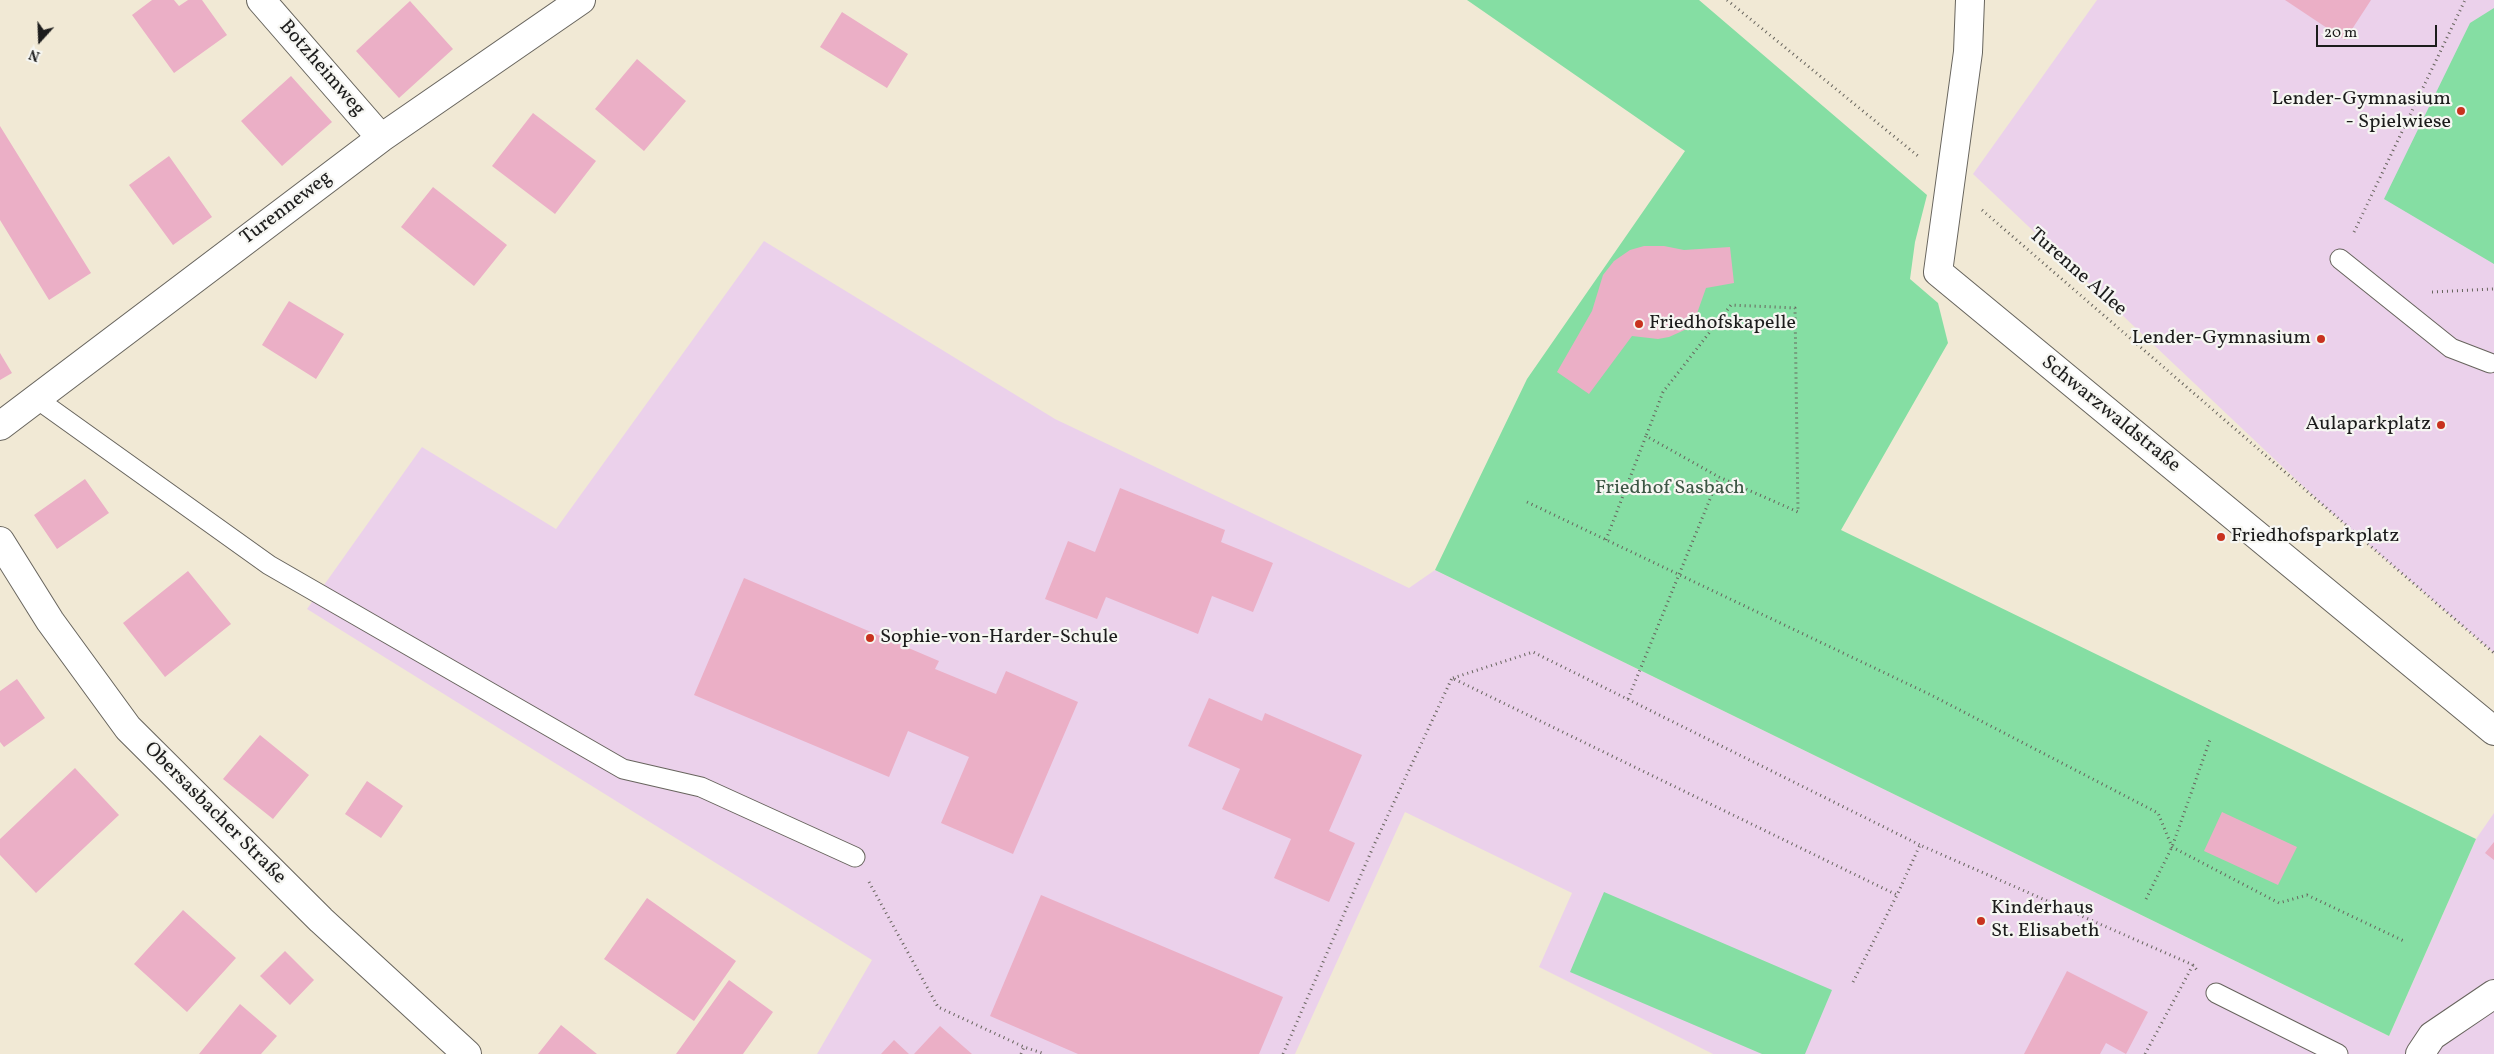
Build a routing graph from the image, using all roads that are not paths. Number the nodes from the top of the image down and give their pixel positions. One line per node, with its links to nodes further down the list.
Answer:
1 (261, 0): 4 (street, Botzheimweg)
2 (581, 0): 4 (street, Turenneweg)
3 (1970, 0): 10 (street, Schwarzwaldstraße)
4 (381, 138): 7 (street, Turenneweg)
5 (2340, 259): 6 (lane)
6 (2490, 364)
7 (37, 399): 8 (street, Turenneweg); 11 (lane)
8 (0, 426)
9 (0, 541): 14 (street, Obersasbacher Straße)
10 (2494, 731)
11 (855, 857)
12 (2216, 993): 15 (lane)
13 (2494, 994): 16 (street)
14 (467, 1054)
15 (2338, 1054)
16 (2420, 1054)

